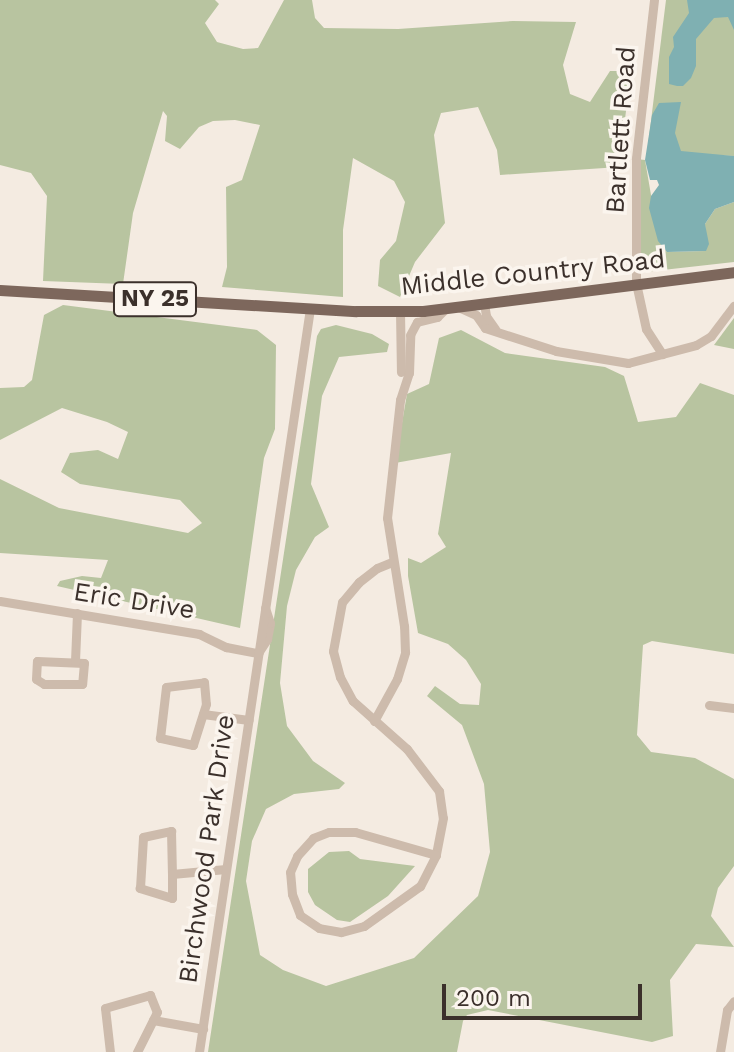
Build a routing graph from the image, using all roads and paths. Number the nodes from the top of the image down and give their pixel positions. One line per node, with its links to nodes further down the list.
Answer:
1 (654, 0): 3 (street, Bartlett Road)
2 (734, 272): 3 (main road, Middle Country Road / NY 25)
3 (636, 283): 5 (main road, Middle Country Road / NY 25); 12 (street, Bartlett Road)
4 (0, 290): 8 (main road, Middle Country Road / NY 25)
5 (484, 303): 7 (main road, Middle Country Road / NY 25); 11 (street)
6 (734, 306): 12 (street)
7 (458, 307): 9 (main road, Middle Country Road / NY 25); 11 (street)
8 (310, 308): 10 (main road, Middle Country Road / NY 25); 17 (street, Birchwood Park Drive)
9 (445, 309): 10 (main road, Middle Country Road / NY 25); 13 (street)
10 (400, 311): 13 (street)
11 (495, 329): 12 (street)
12 (662, 354)
13 (402, 384): 14 (street)
14 (392, 562): 23 (street); 23 (street)
15 (0, 601): 16 (street, Eric Drive)
16 (77, 613): 17 (street, Eric Drive); 18 (street)
17 (258, 653): 22 (street, Birchwood Park Drive)
18 (75, 661): 18 (street)
19 (709, 705): 20 (street)
20 (734, 708)
21 (203, 714): 21 (street); 22 (street)
22 (249, 720): 25 (street, Birchwood Park Drive)
23 (374, 721): 24 (street)
24 (436, 855): 24 (street)
25 (226, 869): 26 (street); 29 (street, Birchwood Park Drive)
26 (172, 874): 26 (street)
27 (734, 1001): 33 (street)
28 (153, 1020): 29 (street); 30 (street); 31 (street)
29 (203, 1029): 32 (street, Birchwood Park Drive)
30 (110, 1052)
31 (137, 1052)
32 (199, 1052)
33 (720, 1052)

